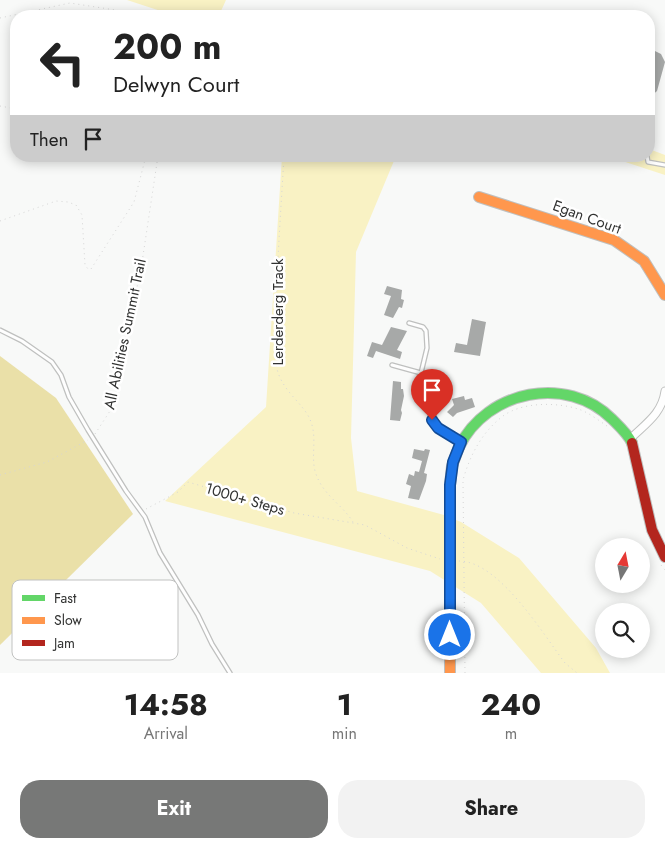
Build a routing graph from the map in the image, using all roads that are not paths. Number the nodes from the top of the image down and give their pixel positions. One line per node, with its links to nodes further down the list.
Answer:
1 (648, 162): 2 (lane)
2 (665, 164)
3 (479, 197): 4 (street, Egan Court)
4 (665, 295)
5 (409, 323): 8 (lane)
6 (0, 330): 14 (lane)
7 (392, 366): 8 (lane)
8 (421, 373): 9 (lane)
9 (429, 376): 12 (street)
10 (665, 392): 11 (street)
11 (630, 439): 12 (street); 13 (street)
12 (461, 442): 17 (street)
13 (662, 560)
14 (176, 580)
15 (178, 583): 16 (lane)
16 (230, 673)
17 (450, 673)

